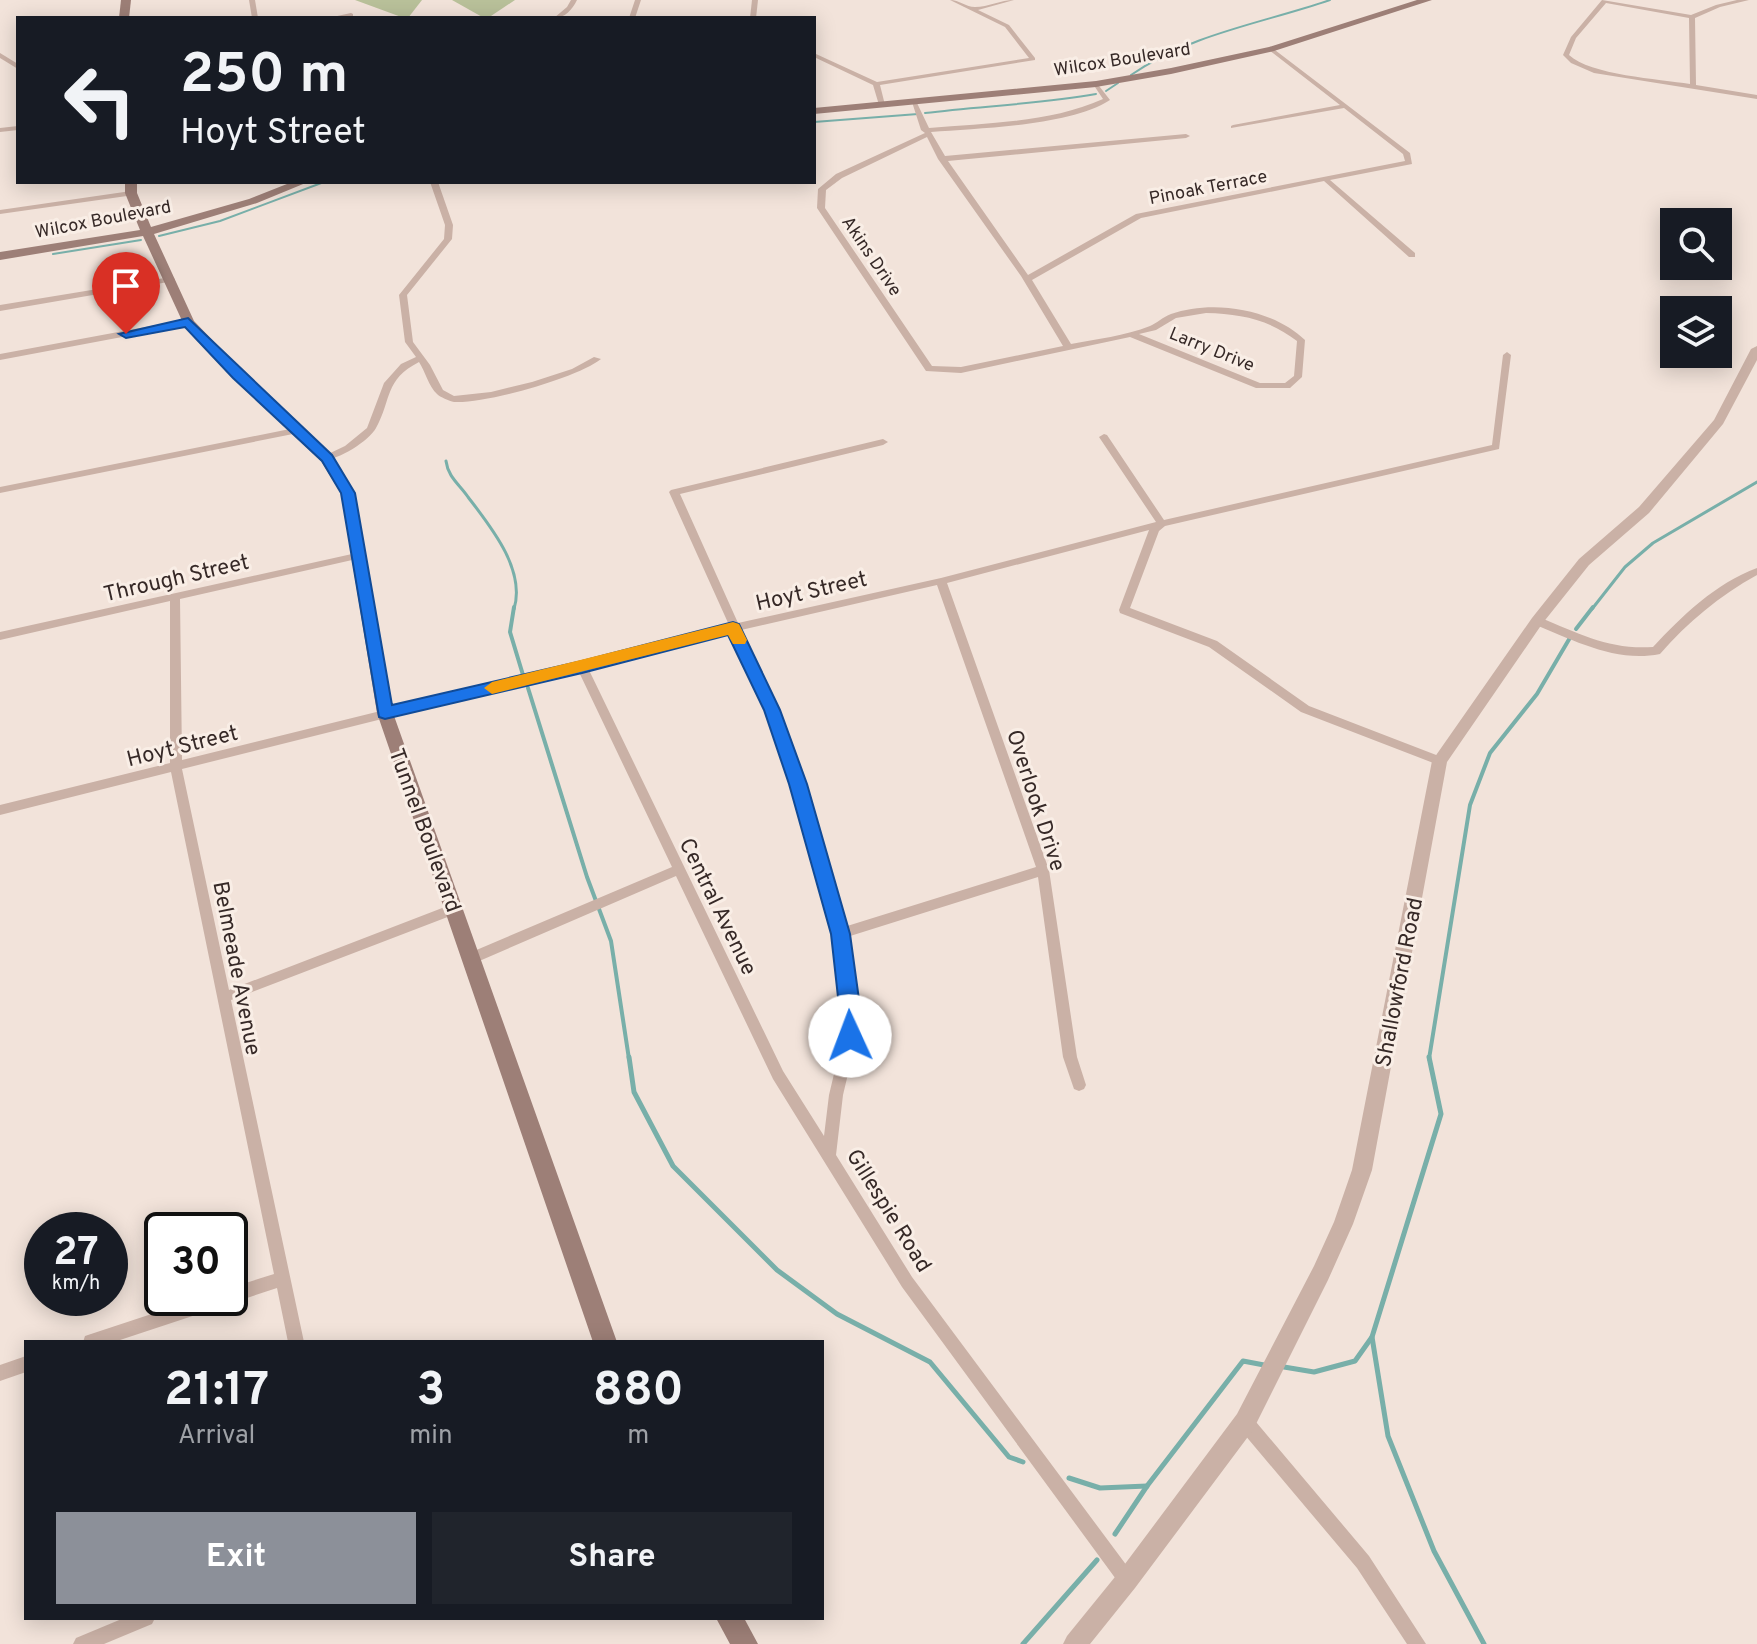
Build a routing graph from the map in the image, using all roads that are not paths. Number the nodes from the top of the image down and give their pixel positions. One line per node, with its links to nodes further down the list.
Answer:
1 (574, 0): 10 (street)
2 (953, 0): 7 (street)
3 (1011, 0): 7 (street)
4 (1427, 0): 12 (main road, Wilcox Boulevard)
5 (1746, 0): 11 (street)
6 (1604, 1): 11 (street); 16 (street)
7 (973, 9): 14 (street)
8 (351, 15): 9 (street)
9 (344, 16)
10 (560, 16)
11 (1692, 17): 16 (street)
12 (1271, 49): 15 (main road, Wilcox Boulevard); 20 (street)
13 (816, 56): 14 (street)
14 (876, 84): 19 (street)
15 (1096, 84): 18 (main road, Wilcox Boulevard); 23 (street)
16 (1693, 87): 17 (street)
17 (1757, 97)
18 (914, 103): 19 (main road, Wilcox Boulevard); 23 (street)
19 (882, 105): 21 (main road, Wilcox Boulevard)
20 (1346, 106): 22 (street); 26 (street, Pinoak Terrace)
21 (816, 111)
22 (1233, 127)
23 (926, 132): 25 (street); 45 (street, Akins Drive)
24 (1186, 136): 25 (street)
25 (942, 159): 35 (street)
26 (1327, 181): 32 (street); 35 (street, Pinoak Terrace)
27 (296, 184): 31 (main road, Wilcox Boulevard)
28 (435, 184): 44 (street)
29 (131, 188): 30 (street); 31 (main road, Tunnel Boulevard)
30 (0, 212)
31 (147, 232): 33 (main road, Wilcox Boulevard); 34 (main road, Tunnel Boulevard)
32 (1412, 255)
33 (0, 256)
34 (171, 279): 36 (street); 37 (main road, Tunnel Boulevard)
35 (1027, 279): 39 (street)
36 (0, 308)
37 (188, 322): 42 (street); 46 (main road, Tunnel Boulevard)
38 (1131, 334): 38 (street, Larry Drive); 39 (street, Larry Drive)
39 (1067, 345): 45 (street, Larry Drive)
40 (1757, 349): 56 (street, Shallowford Road)
41 (1507, 355): 51 (street, Hoyt Street)
42 (0, 357)
43 (597, 359): 44 (street)
44 (423, 362): 49 (street)
45 (961, 370)
46 (295, 431): 49 (main road, Tunnel Boulevard); 50 (street)
47 (1104, 437): 51 (street)
48 (883, 442): 57 (street, Gillespie Road)
49 (327, 458): 52 (main road, Tunnel Boulevard)
50 (0, 490)
51 (1162, 524): 54 (street, Hoyt Street); 61 (street)
52 (361, 555): 55 (street, Through Street); 60 (main road, Tunnel Boulevard)
53 (1757, 571): 56 (street)
54 (941, 581): 57 (street, Hoyt Street); 65 (street, Overlook Drive)
55 (175, 598): 58 (street, Through Street); 62 (street, Belmeade Avenue)
56 (1537, 621): 61 (street, Shallowford Road)
57 (733, 628): 59 (street, Hoyt Street); 67 (street, Gillespie Road)
58 (0, 636)
59 (582, 667): 60 (street, Hoyt Street); 64 (street, Central Avenue)
60 (385, 713): 62 (street, Hoyt Street); 66 (main road, Tunnel Boulevard)
61 (1440, 761): 80 (street, Shallowford Road)
62 (176, 768): 63 (street, Hoyt Street); 69 (street, Belmeade Avenue)
63 (0, 810)
64 (679, 869): 68 (street); 71 (street, Central Avenue)
65 (1043, 870): 67 (street); 70 (street, Overlook Drive)
66 (454, 909): 68 (main road, Tunnel Boulevard); 69 (street)
67 (840, 934): 71 (street, Gillespie Road)
68 (472, 958): 77 (main road, Tunnel Boulevard)
69 (225, 997): 72 (street, Belmeade Avenue)
70 (1079, 1085)
71 (829, 1156): 81 (street, Gillespie Road)
72 (281, 1279): 73 (street); 76 (street, Belmeade Avenue)
73 (248, 1290)
74 (169, 1316): 75 (street)
75 (97, 1340)
76 (296, 1340)
77 (604, 1340)
78 (24, 1365): 79 (street)
79 (0, 1373)
80 (1245, 1422): 81 (street, Shallowford Road); 87 (street)
81 (1127, 1580): 86 (street, Shallowford Road)
82 (141, 1620): 84 (street)
83 (730, 1620): 85 (main road)
84 (82, 1644)
85 (745, 1644)
86 (1075, 1644)
87 (1417, 1644)

